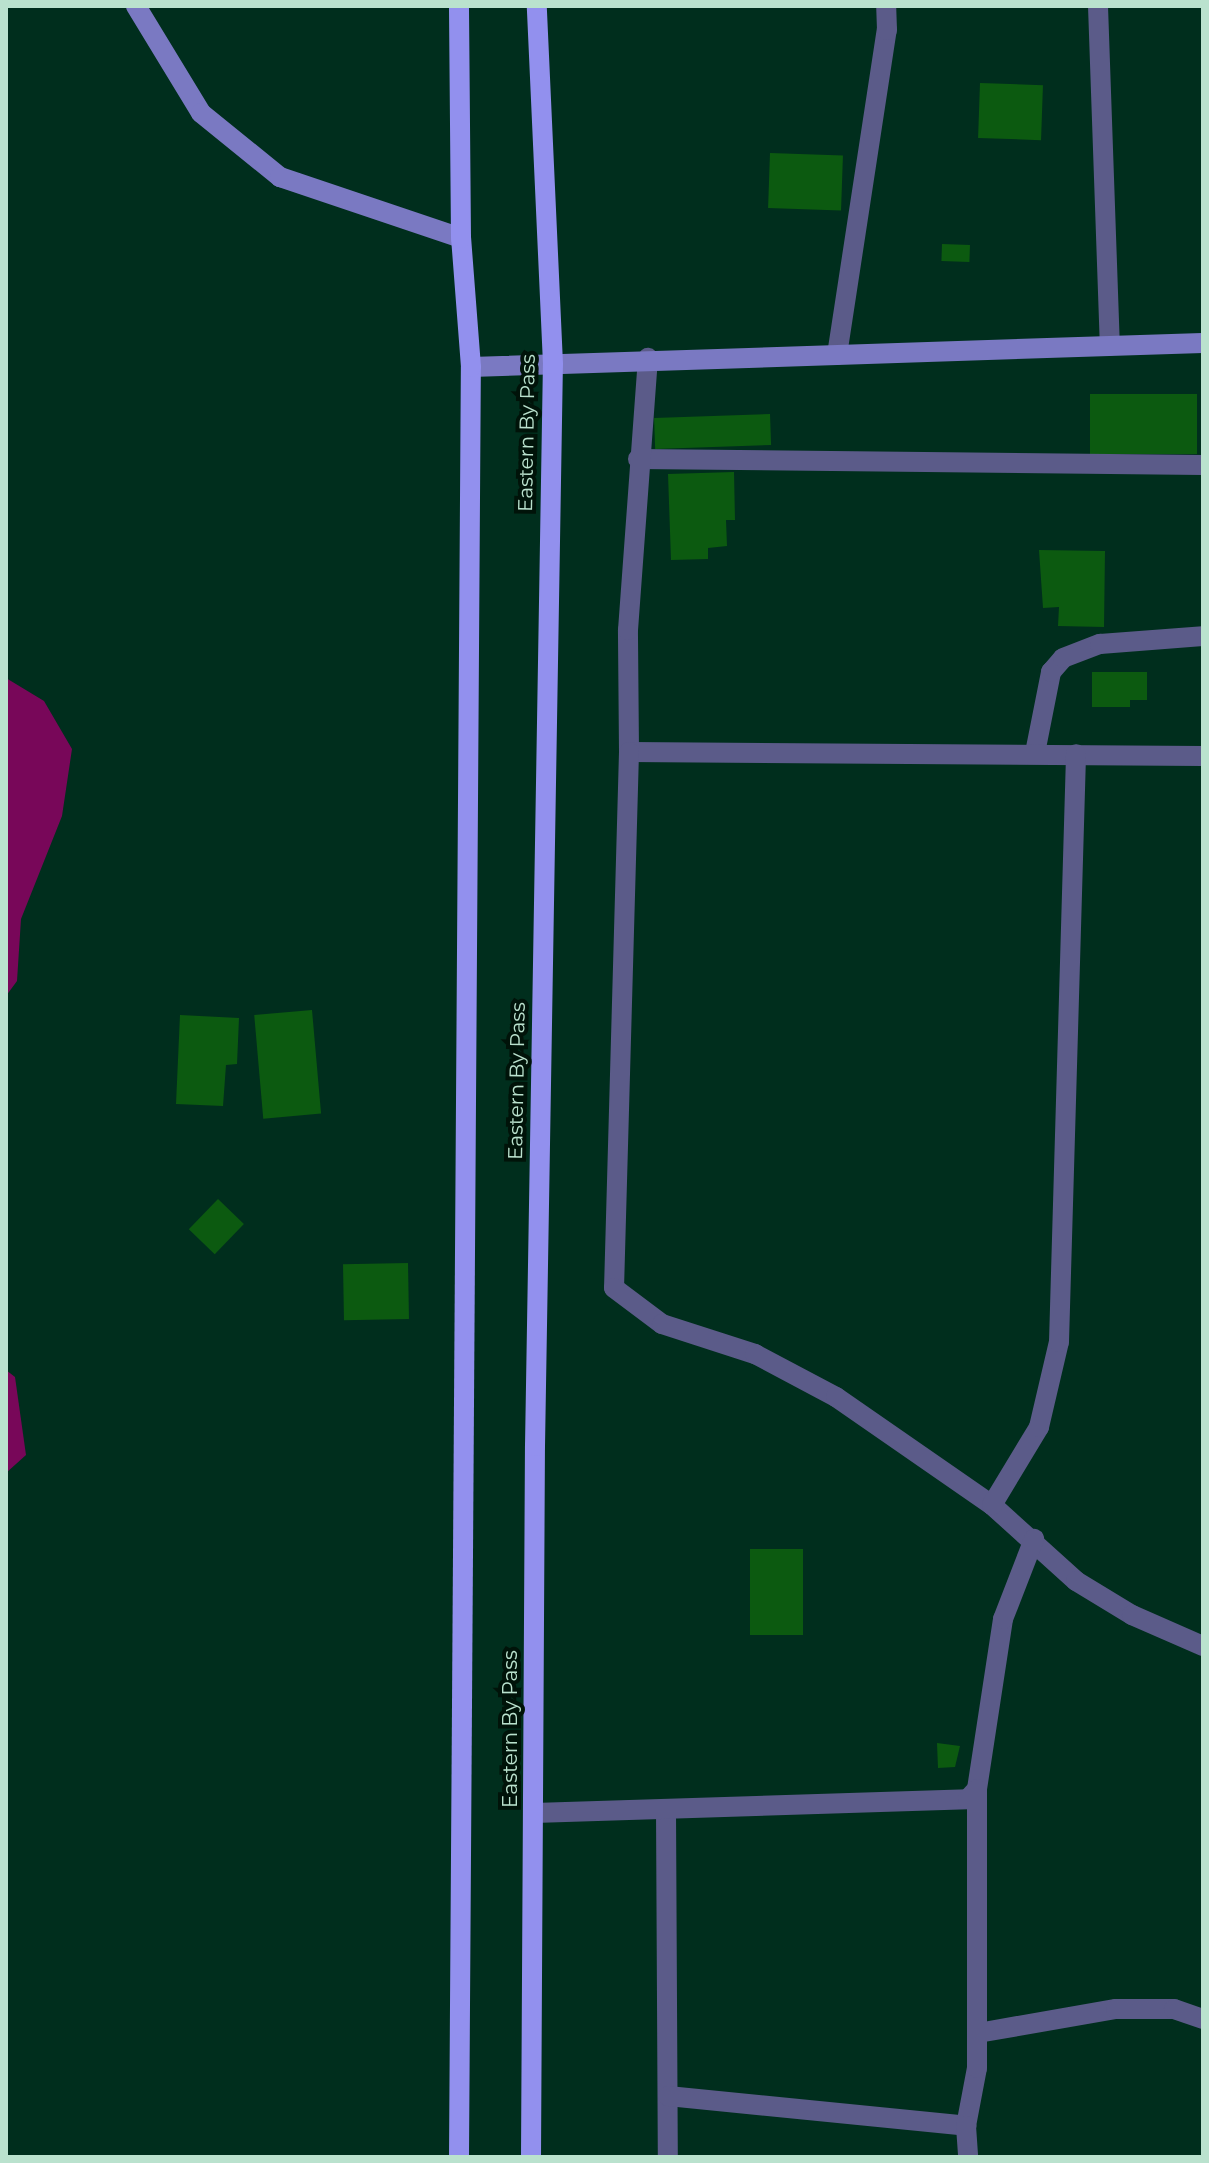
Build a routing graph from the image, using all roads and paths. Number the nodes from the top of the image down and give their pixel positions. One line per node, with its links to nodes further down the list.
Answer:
1 (136, 6): 6 (street)
2 (459, 6): 6 (main road)
3 (537, 6): 11 (main road, Eastern By Pass)
4 (886, 6): 9 (street)
5 (1098, 6): 8 (street)
6 (461, 238): 12 (main road)
7 (1203, 343): 8 (street)
8 (1110, 346): 9 (street)
9 (837, 355): 10 (street)
10 (648, 358): 11 (street); 13 (street)
11 (553, 364): 12 (street); 25 (main road, Eastern By Pass)
12 (471, 367): 30 (main road)
13 (638, 459): 14 (street); 16 (street)
14 (1203, 465)
15 (1203, 636): 17 (street)
16 (629, 752): 17 (street); 20 (street)
17 (1035, 753): 18 (street)
18 (1076, 754): 19 (street); 20 (street)
19 (1203, 756)
20 (992, 1505): 21 (street)
21 (1034, 1539): 22 (street); 23 (street)
22 (1203, 1646)
23 (977, 1789): 24 (street); 27 (street)
24 (666, 1810): 25 (street); 28 (street)
25 (534, 1813): 31 (main road, Eastern By Pass)
26 (1203, 2019): 27 (street)
27 (978, 2033): 29 (street)
28 (668, 2096): 29 (street); 32 (street)
29 (966, 2126): 33 (street)
30 (459, 2157)
31 (531, 2157)
32 (668, 2157)
33 (968, 2157)

